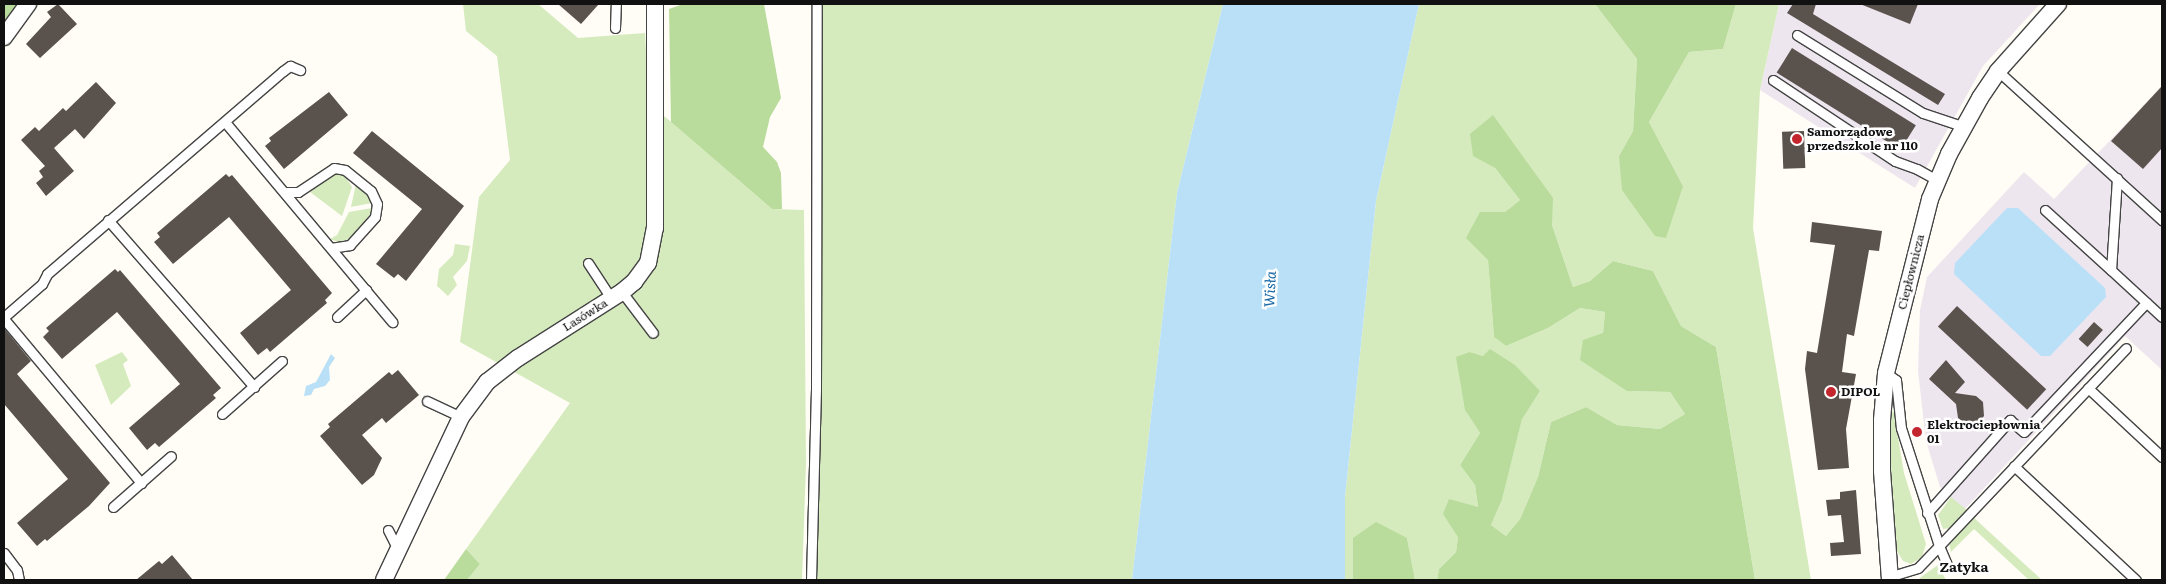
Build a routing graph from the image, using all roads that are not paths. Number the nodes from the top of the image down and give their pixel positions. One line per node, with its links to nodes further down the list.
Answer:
1 (28, 4): 8 (street)
2 (616, 4): 6 (lane)
3 (655, 4): 24 (street, Lasówka)
4 (817, 4): 53 (lane)
5 (2058, 4): 10 (street, Ciepłownicza)
6 (615, 28)
7 (1796, 35): 13 (lane)
8 (4, 37)
9 (300, 70): 12 (lane)
10 (1998, 70): 13 (street, Ciepłownicza); 14 (lane)
11 (1773, 80): 15 (lane)
12 (224, 122): 16 (lane); 18 (lane)
13 (1962, 126): 15 (street, Ciepłownicza)
14 (2117, 178): 19 (lane); 22 (lane)
15 (1936, 180): 33 (street, Ciepłownicza)
16 (285, 192): 20 (lane); 20 (lane)
17 (2045, 210): 22 (lane)
18 (108, 220): 28 (lane); 34 (lane)
19 (2162, 220)
20 (332, 248): 23 (lane)
21 (588, 263): 24 (lane)
22 (2111, 270): 25 (lane)
23 (366, 290): 26 (lane); 29 (lane)
24 (617, 295): 30 (lane); 38 (street, Lasówka)
25 (2146, 302): 27 (lane); 44 (lane)
26 (337, 317)
27 (2162, 317)
28 (4, 318): 42 (lane)
29 (392, 322)
30 (653, 333)
31 (2126, 348): 35 (lane)
32 (282, 361): 34 (lane)
33 (1886, 373): 44 (lane); 50 (street, Ciepłownicza)
34 (254, 387): 37 (lane)
35 (2088, 388): 40 (lane); 41 (lane)
36 (427, 401): 38 (lane)
37 (222, 414)
38 (460, 417): 47 (street, Lasówka)
39 (171, 456): 42 (lane)
40 (2162, 457)
41 (2014, 466): 46 (lane); 54 (lane)
42 (141, 483): 43 (lane)
43 (113, 507)
44 (1927, 513): 46 (lane)
45 (388, 530): 47 (lane)
46 (1939, 546): 49 (lane); 50 (lane)
47 (398, 550): 52 (street, Lasówka)
48 (4, 553): 51 (lane)
49 (1948, 567)
50 (1890, 578)
51 (19, 580)
52 (384, 580)
53 (811, 580)
54 (2136, 580)

